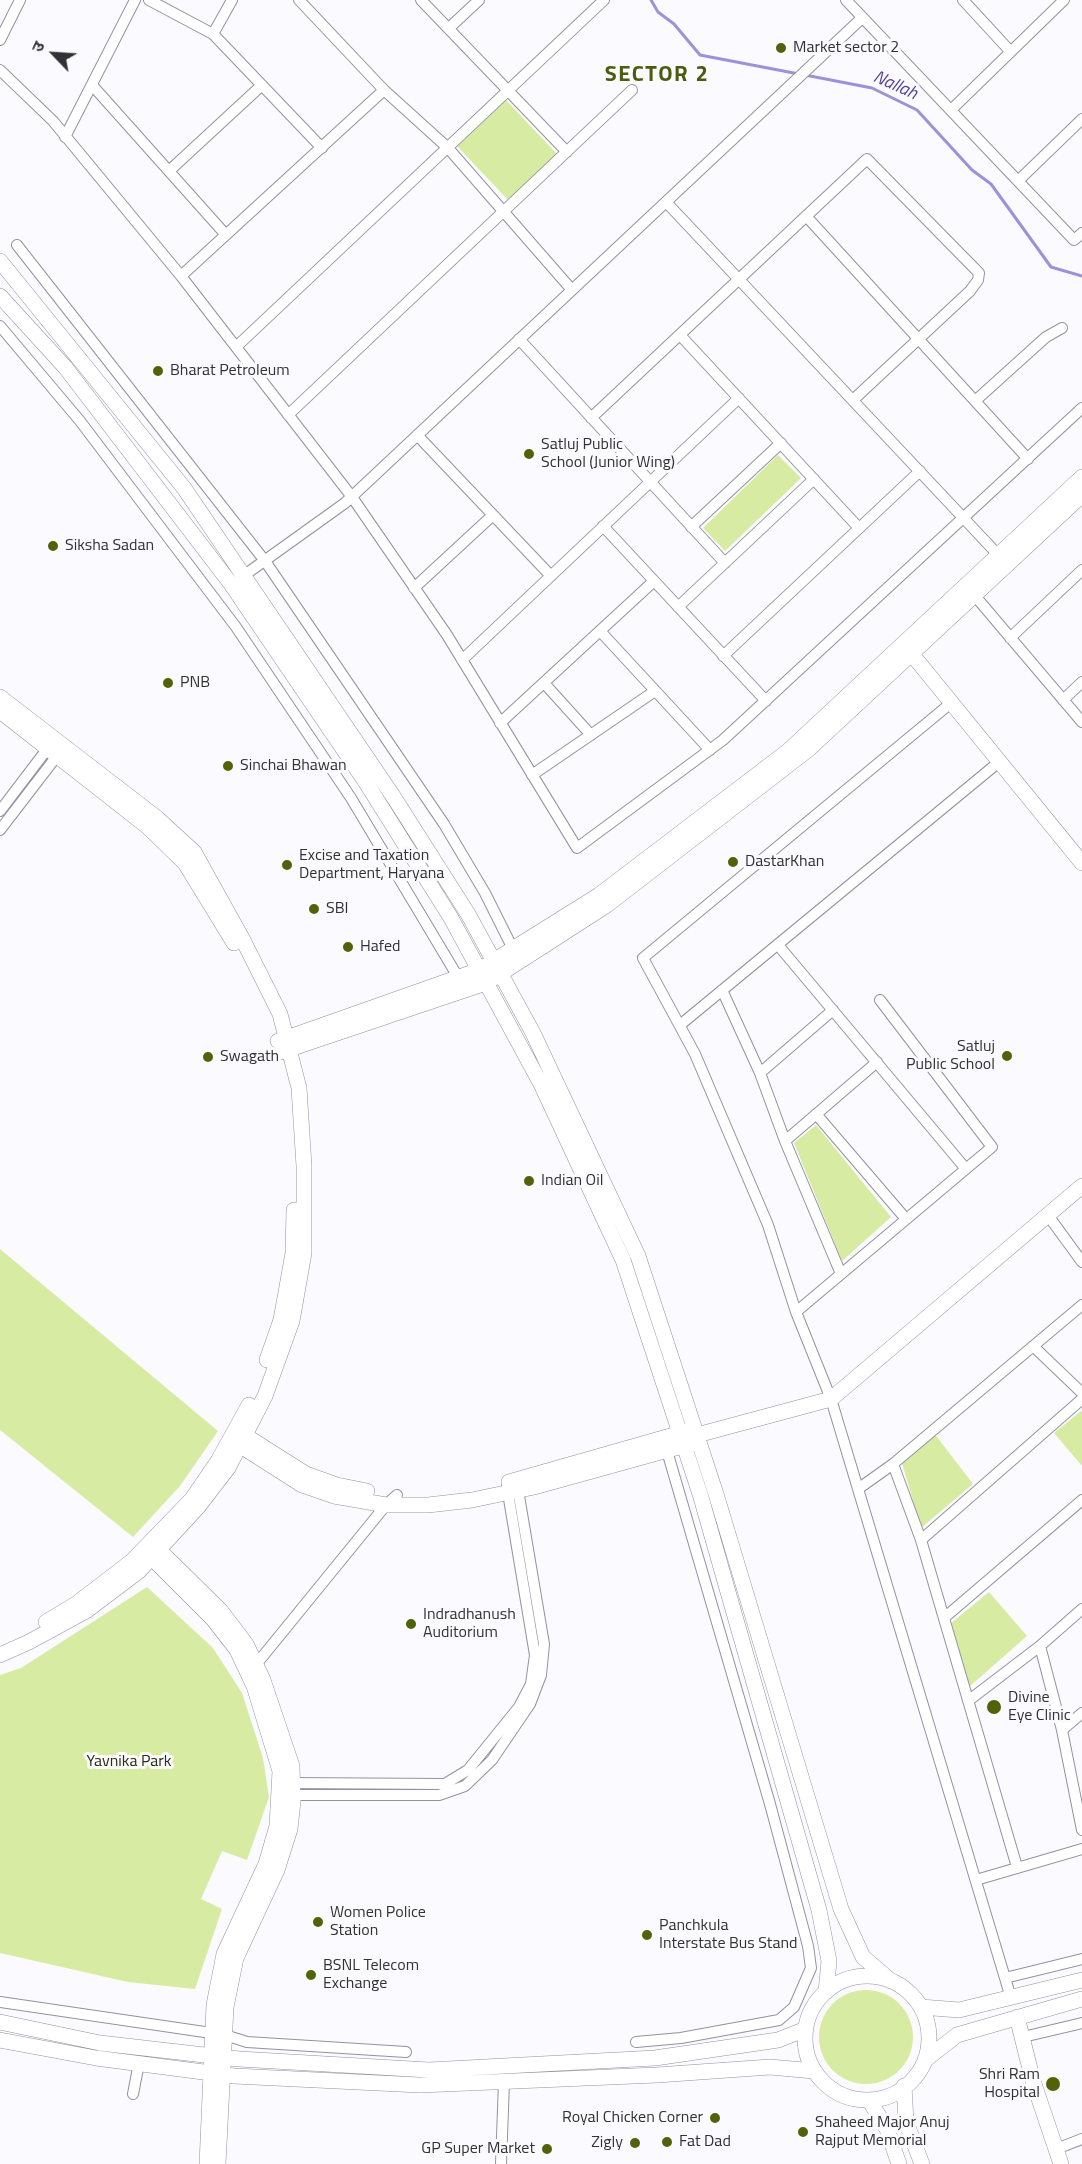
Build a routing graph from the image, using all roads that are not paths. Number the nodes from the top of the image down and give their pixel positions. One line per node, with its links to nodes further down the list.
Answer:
1 (20, 0): 15 (street)
2 (135, 0): 18 (street)
3 (149, 0): 14 (street)
4 (232, 0): 14 (street)
5 (299, 0): 20 (street)
6 (422, 0): 13 (street)
7 (479, 0): 13 (street)
8 (604, 0): 22 (street)
9 (846, 0): 12 (street)
10 (963, 0): 16 (street)
11 (1064, 0): 16 (street)
12 (862, 18): 23 (street); 31 (street)
13 (449, 28): 22 (street)
14 (213, 34): 19 (street)
15 (0, 40)
16 (1010, 51): 23 (street)
17 (0, 70): 25 (street)
18 (92, 85): 25 (street); 29 (street)
19 (262, 85): 26 (street); 29 (street)
20 (384, 90): 26 (street); 27 (street)
21 (632, 90): 28 (street)
22 (510, 92): 27 (street); 28 (street)
23 (951, 110): 30 (street)
24 (1082, 119): 30 (street)
25 (65, 137): 38 (street)
26 (322, 148): 35 (street)
27 (448, 148): 32 (street); 47 (street)
28 (567, 152): 32 (street)
29 (169, 171): 35 (street)
30 (1018, 181): 34 (street)
31 (666, 201): 39 (street); 40 (street)
32 (503, 211): 40 (street); 54 (street)
33 (806, 216): 39 (street); 46 (street); 46 (street)
34 (1082, 233)
35 (226, 235): 38 (street)
36 (17, 245): 48 (street)
37 (0, 261): 49 (street)
38 (181, 276): 47 (street)
39 (739, 279): 44 (street); 51 (street)
40 (572, 290): 45 (street)
41 (2, 301): 75 (street)
42 (0, 326): 107 (street)
43 (1062, 328): 52 (street)
44 (680, 335): 50 (street); 55 (street)
45 (519, 339): 55 (street); 56 (street)
46 (918, 339): 51 (street); 52 (street)
47 (236, 347): 54 (street)
48 (98, 349): 49 (street); 71 (street)
49 (82, 363): 75 (street)
50 (739, 398): 57 (street); 62 (street)
51 (853, 400): 59 (street)
52 (975, 401): 58 (street)
53 (1082, 408): 58 (street)
54 (288, 415): 64 (street)
55 (591, 418): 62 (street)
56 (417, 435): 64 (street); 65 (street)
57 (781, 443): 61 (street); 68 (street)
58 (1028, 459): 66 (street)
59 (920, 471): 66 (street); 69 (street)
60 (1082, 477): 70 (street)
61 (814, 479): 69 (street); 72 (street)
62 (650, 482): 67 (street); 68 (street)
63 (1082, 495): 70 (street)
64 (352, 497): 71 (street); 77 (street)
65 (493, 515): 74 (street); 77 (street)
66 (965, 519): 70 (street); 90 (street)
67 (603, 526): 74 (street); 76 (street)
68 (691, 527): 72 (street)
69 (859, 528): 83 (street)
70 (1003, 560): 78 (street)
71 (265, 561): 75 (street); 104 (street)
72 (725, 563): 79 (street)
73 (1082, 570): 81 (street)
74 (551, 576): 84 (street)
75 (237, 580): 105 (street); 106 (street)
76 (654, 581): 79 (street); 80 (street)
77 (414, 588): 84 (street)
78 (970, 591): 81 (street); 82 (street)
79 (678, 607): 83 (street)
80 (600, 631): 86 (street); 87 (street)
81 (1010, 638): 89 (street)
82 (907, 649): 91 (street); 104 (street); 105 (street)
83 (723, 656): 90 (street)
84 (462, 660): 94 (street)
85 (1082, 682): 89 (street)
86 (544, 683): 94 (street); 95 (street)
87 (655, 691): 95 (street); 97 (street)
88 (0, 697): 96 (street)
89 (1063, 700): 93 (street)
90 (766, 701): 97 (street)
91 (951, 703): 98 (street); 111 (street)
92 (0, 711): 96 (street)
93 (1082, 722)
94 (501, 723): 99 (street)
95 (591, 735): 99 (street)
96 (56, 748): 100 (street); 101 (street); 112 (street)
97 (710, 750): 99 (street)
98 (999, 762): 102 (street); 103 (street)
99 (532, 775)
100 (0, 811)
101 (0, 830)
102 (1082, 864)
103 (778, 945): 108 (street); 110 (street)
104 (513, 949): 105 (street)
105 (497, 967): 106 (street); 130 (street)
106 (483, 976): 107 (street); 130 (street)
107 (462, 984): 112 (street)
108 (722, 990): 111 (street); 114 (street)
109 (880, 1000): 117 (street)
110 (833, 1010): 113 (street); 114 (street)
111 (680, 1025): 124 (street)
112 (284, 1045): 129 (street)
113 (877, 1062): 115 (street); 117 (street)
114 (760, 1073): 116 (street)
115 (816, 1114): 116 (street); 120 (street)
116 (785, 1141): 122 (street)
117 (966, 1169): 120 (street)
118 (1082, 1186): 119 (street)
119 (1047, 1214): 121 (street); 127 (street)
120 (906, 1219): 122 (street)
121 (1082, 1262)
122 (841, 1274): 124 (street)
123 (1082, 1305): 125 (street)
124 (796, 1312): 127 (street)
125 (1032, 1346): 126 (street); 132 (street)
126 (1082, 1393)
127 (831, 1399): 130 (street); 134 (street)
128 (1082, 1399): 137 (street)
129 (238, 1437): 135 (street); 138 (street)
130 (691, 1437): 131 (street); 133 (street); 157 (street); 158 (street)
131 (667, 1451): 133 (street); 170 (street)
132 (894, 1464): 134 (street); 137 (street)
133 (512, 1486): 135 (street); 148 (street)
134 (858, 1489): 153 (street)
135 (392, 1500): 144 (street)
136 (1082, 1500): 140 (street)
137 (921, 1540): 140 (street)
138 (151, 1549): 141 (street); 143 (street); 144 (street)
139 (1082, 1609): 142 (street)
140 (944, 1618): 145 (street)
141 (0, 1645)
142 (1040, 1646): 145 (street); 147 (street)
143 (0, 1655)
144 (252, 1670): 148 (street)
145 (968, 1701): 152 (street)
146 (1082, 1713): 147 (street)
147 (1062, 1730): 149 (street)
148 (286, 1789): 167 (street)
149 (1079, 1805): 150 (street)
150 (1082, 1830)
151 (1082, 1849): 152 (street)
152 (1017, 1867): 153 (street)
153 (976, 1880): 155 (street)
154 (1082, 1959): 155 (street)
155 (1005, 1978): 159 (street)
156 (1082, 1980): 159 (street)
157 (891, 1981): 158 (street); 162 (street)
158 (826, 1992): 166 (street)
159 (1011, 1998): 162 (street)
160 (1082, 1999): 163 (street)
161 (0, 2002): 167 (street)
162 (921, 2007): 173 (street)
163 (1017, 2017): 168 (street); 173 (street)
164 (0, 2022): 172 (street)
165 (1082, 2023): 168 (street)
166 (806, 2029): 172 (street); 175 (street)
167 (219, 2035): 171 (street); 172 (street)
168 (1023, 2037): 182 (street)
169 (0, 2040): 174 (street)
170 (636, 2042)
171 (406, 2052)
172 (218, 2056): 176 (street)
173 (925, 2060): 178 (street)
174 (140, 2063): 176 (street); 179 (street)
175 (814, 2071): 177 (street); 180 (street)
176 (217, 2074): 177 (street); 184 (street); 185 (street)
177 (504, 2082): 186 (street)
178 (904, 2086): 180 (street); 187 (street)
179 (133, 2094)
180 (869, 2100): 183 (street)
181 (1082, 2139): 182 (street)
182 (1056, 2149): 188 (street)
183 (895, 2160)
184 (207, 2164)
185 (218, 2164)
186 (501, 2164)
187 (922, 2164)
188 (1062, 2164)

